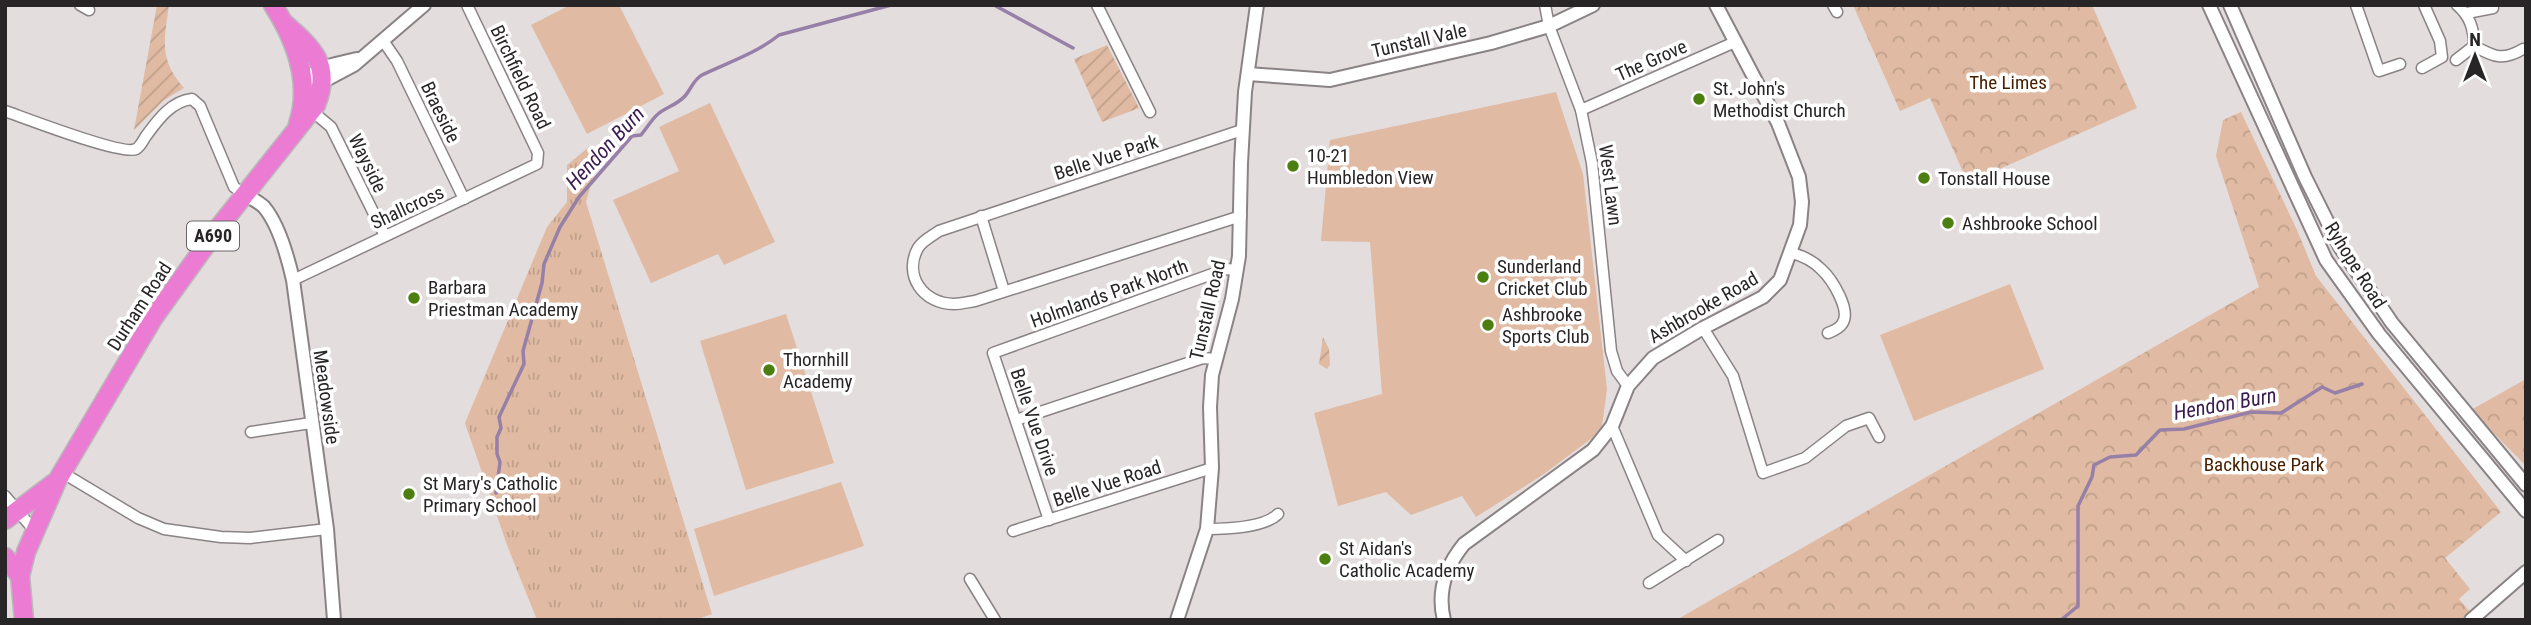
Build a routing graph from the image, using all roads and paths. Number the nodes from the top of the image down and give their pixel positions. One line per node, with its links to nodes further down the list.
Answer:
1 (273, 5): 16 (highway, Durham Road / A690)
2 (424, 5): 19 (street)
3 (467, 5): 34 (street, Birchfield Road)
4 (1097, 5): 31 (street)
5 (1257, 5): 25 (street, Tunstall Road)
6 (1545, 5): 17 (street, West Lawn)
7 (1593, 5): 17 (street, Tunstall Vale)
8 (1716, 5): 18 (street, Ashbrooke Road)
9 (2208, 5): 58 (street, Ryhope Road)
10 (2230, 5): 56 (street, Ryhope Road)
11 (2356, 5): 23 (street)
12 (2424, 5): 24 (street)
13 (2457, 5): 15 (street)
14 (2493, 8): 15 (street)
15 (2467, 13): 20 (street)
16 (285, 23): 26 (highway, Durham Road / A690); 27 (highway, Durham Road / A690)
17 (1549, 26): 25 (street, Tunstall Vale); 28 (street, West Lawn)
18 (1735, 42): 28 (street, The Grove); 40 (street, Ashbrooke Road)
19 (384, 43): 26 (street); 36 (street, Braeside)
20 (2474, 46): 21 (street); 22 (street)
21 (2523, 49)
22 (2456, 60)
23 (2400, 64)
24 (2422, 68)
25 (1248, 74): 33 (street, Tunstall Road)
26 (321, 75): 27 (street); 30 (highway, Durham Road / A690)
27 (303, 92): 32 (highway, Durham Road / A690)
28 (1581, 110): 48 (street, West Lawn)
29 (5, 111): 35 (street)
30 (312, 111): 32 (highway, Durham Road / A690); 39 (street, Wayside)
31 (1150, 112)
32 (296, 129): 35 (highway, Durham Road / A690)
33 (1242, 130): 37 (street, Belle Vue Park); 38 (street, Tunstall Road)
34 (537, 164): 36 (street, Shallcross)
35 (245, 195): 42 (street, Meadowside); 55 (highway, Durham Road / A690)
36 (464, 199): 39 (street, Shallcross)
37 (981, 216): 43 (street); 43 (street)
38 (1241, 216): 41 (street, Tunstall Road); 43 (street)
39 (386, 236): 42 (street, Shallcross)
40 (1792, 253): 44 (street, Ashbrooke Road); 45 (street)
41 (1237, 270): 46 (street, Holmlands Park North); 47 (street, Tunstall Road)
42 (293, 281): 50 (street, Meadowside)
43 (1004, 291)
44 (1703, 328): 48 (street, Ashbrooke Road); 53 (street)
45 (1828, 333)
46 (993, 354): 49 (street, Belle Vue Drive)
47 (1215, 359): 49 (street); 54 (street, Tunstall Road)
48 (1628, 386): 51 (street, Ashbrooke Road)
49 (1016, 420): 61 (street, Belle Vue Drive)
50 (311, 423): 52 (street); 62 (street, Meadowside)
51 (1612, 426): 68 (street); 77 (street, Ashbrooke Road)
52 (251, 432)
53 (1879, 437)
54 (1212, 468): 61 (street, Belle Vue Road); 63 (street, Tunstall Road)
55 (60, 477): 60 (highway, Durham Road / A690); 62 (street); 64 (highway, Durham Road / A690)
56 (2526, 485)
57 (5, 496): 60 (street)
58 (2526, 511)
59 (1278, 514): 63 (street)
60 (11, 516): 64 (street)
61 (1049, 520): 65 (street, Belle Vue Road)
62 (327, 529): 74 (street, Meadowside)
63 (1207, 529): 76 (street, Tunstall Road)
64 (34, 530): 70 (highway, Durham Road / A690)
65 (1013, 531)
66 (1718, 540): 68 (street)
67 (5, 557): 70 (highway)
68 (1686, 561): 72 (street)
69 (2526, 572): 78 (street)
70 (20, 576): 73 (highway, Durham Road / A690)
71 (970, 579): 75 (street)
72 (1649, 583)
73 (24, 620)
74 (334, 620)
75 (995, 620)
76 (1177, 620)
77 (1444, 620)
78 (2471, 620)

